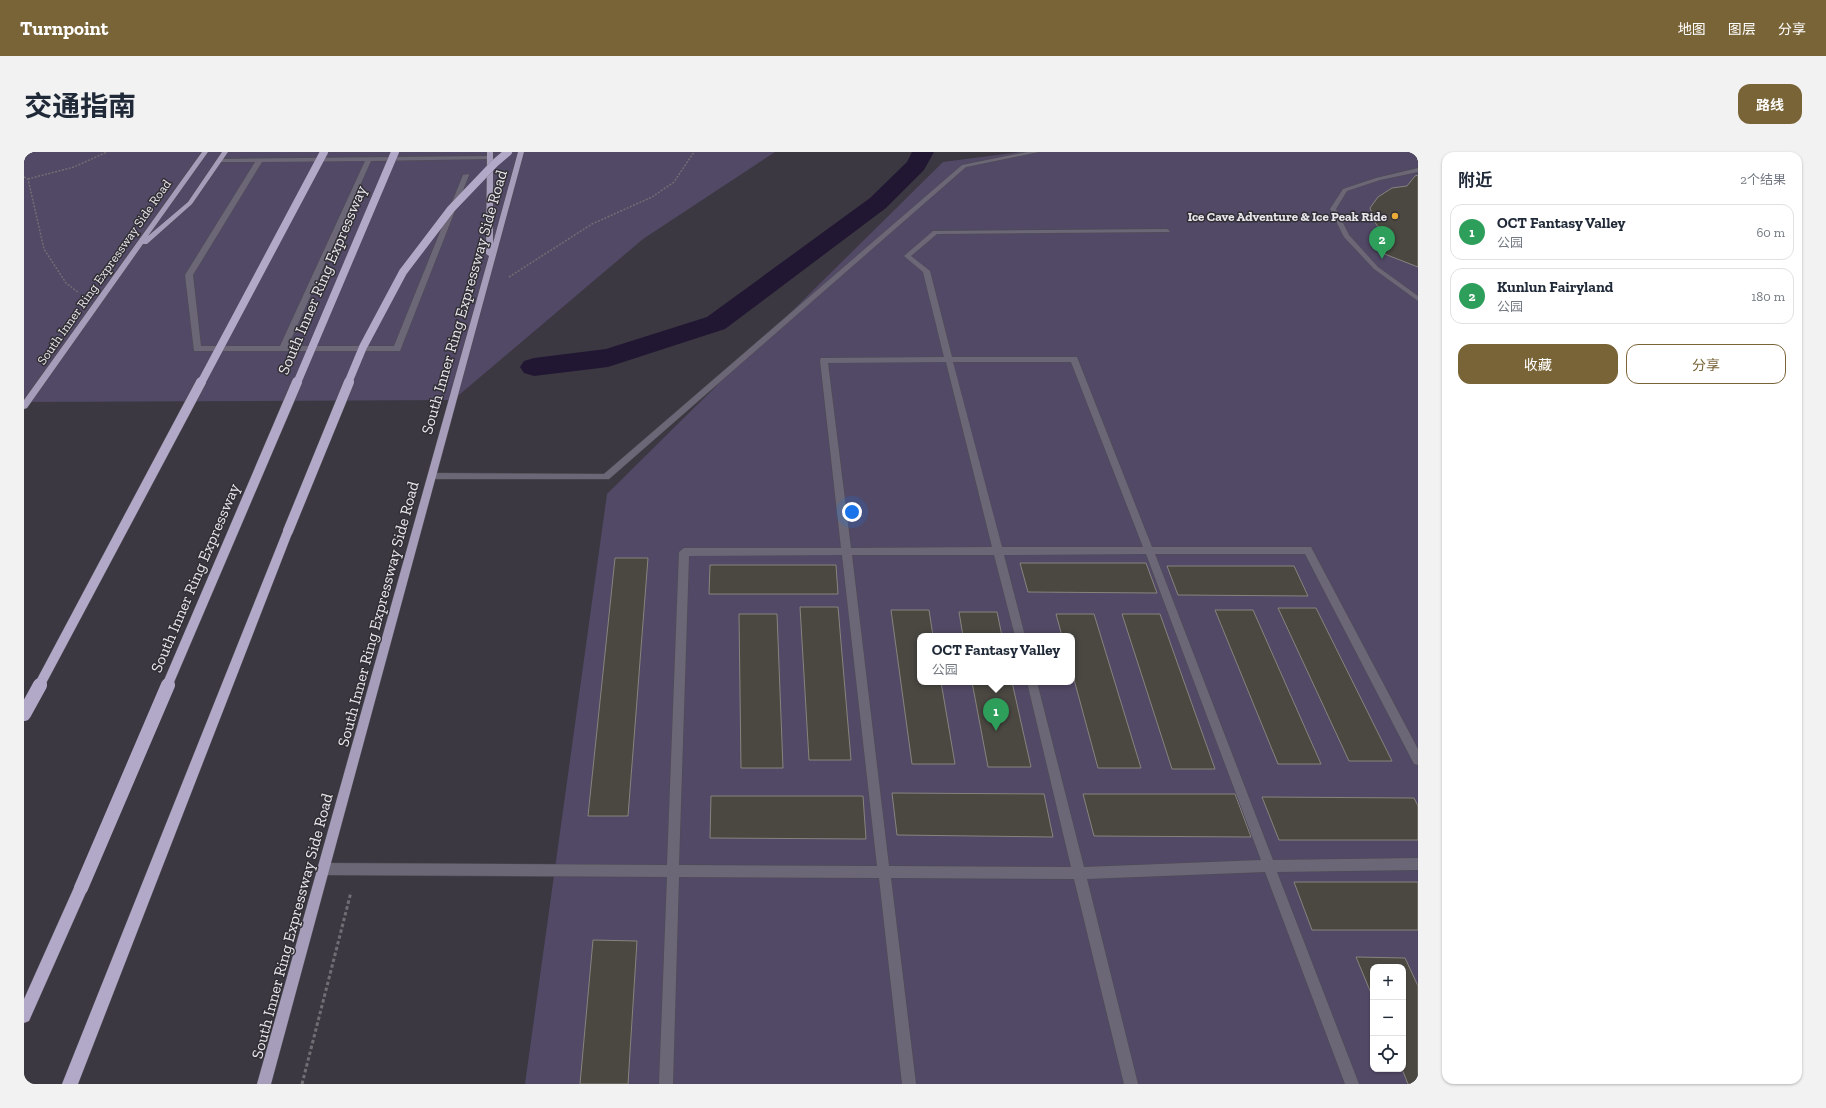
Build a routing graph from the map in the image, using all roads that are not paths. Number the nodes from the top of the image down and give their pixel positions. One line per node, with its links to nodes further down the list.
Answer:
1 (204, 152): 15 (main road, South Inner Ring Expressway Side Road)
2 (225, 152): 11 (main road)
3 (324, 152): 27 (highway, bridge)
4 (395, 152): 35 (highway, South Inner Ring Expressway, bridge)
5 (508, 152): 36 (highway, bridge)
6 (521, 152): 16 (main road, South Inner Ring Expressway Side Road)
7 (1036, 152): 21 (lane)
8 (490, 155): 10 (lane); 16 (main road)
9 (260, 159): 10 (lane); 11 (lane); 18 (lane)
10 (369, 159): 18 (lane)
11 (220, 160): 15 (main road)
12 (1418, 170): 17 (lane)
13 (466, 175): 18 (lane)
14 (1167, 231): 19 (lane)
15 (131, 256): 20 (main road, South Inner Ring Expressway Side Road)
16 (489, 268): 21 (main road, South Inner Ring Expressway Side Road)
17 (1418, 299)
18 (283, 349)
19 (949, 359): 22 (lane); 23 (lane); 24 (lane)
20 (24, 406)
21 (432, 476): 31 (main road, South Inner Ring Expressway Side Road)
22 (1000, 551): 23 (lane); 24 (lane); 25 (lane)
23 (1149, 551): 28 (lane); 30 (lane)
24 (847, 552): 32 (lane); 33 (lane)
25 (1019, 633)
26 (1033, 685): 34 (lane)
27 (24, 714)
28 (1418, 760)
29 (1418, 864): 30 (lane)
30 (1268, 866): 34 (lane); 41 (lane)
31 (323, 869): 32 (lane); 37 (main road, South Inner Ring Expressway Side Road)
32 (674, 872): 33 (lane); 38 (lane)
33 (885, 872): 34 (lane); 39 (lane)
34 (1079, 873): 40 (lane)
35 (24, 1016)
36 (70, 1084)
37 (264, 1084)
38 (666, 1084)
39 (909, 1084)
40 (1131, 1084)
41 (1352, 1084)

